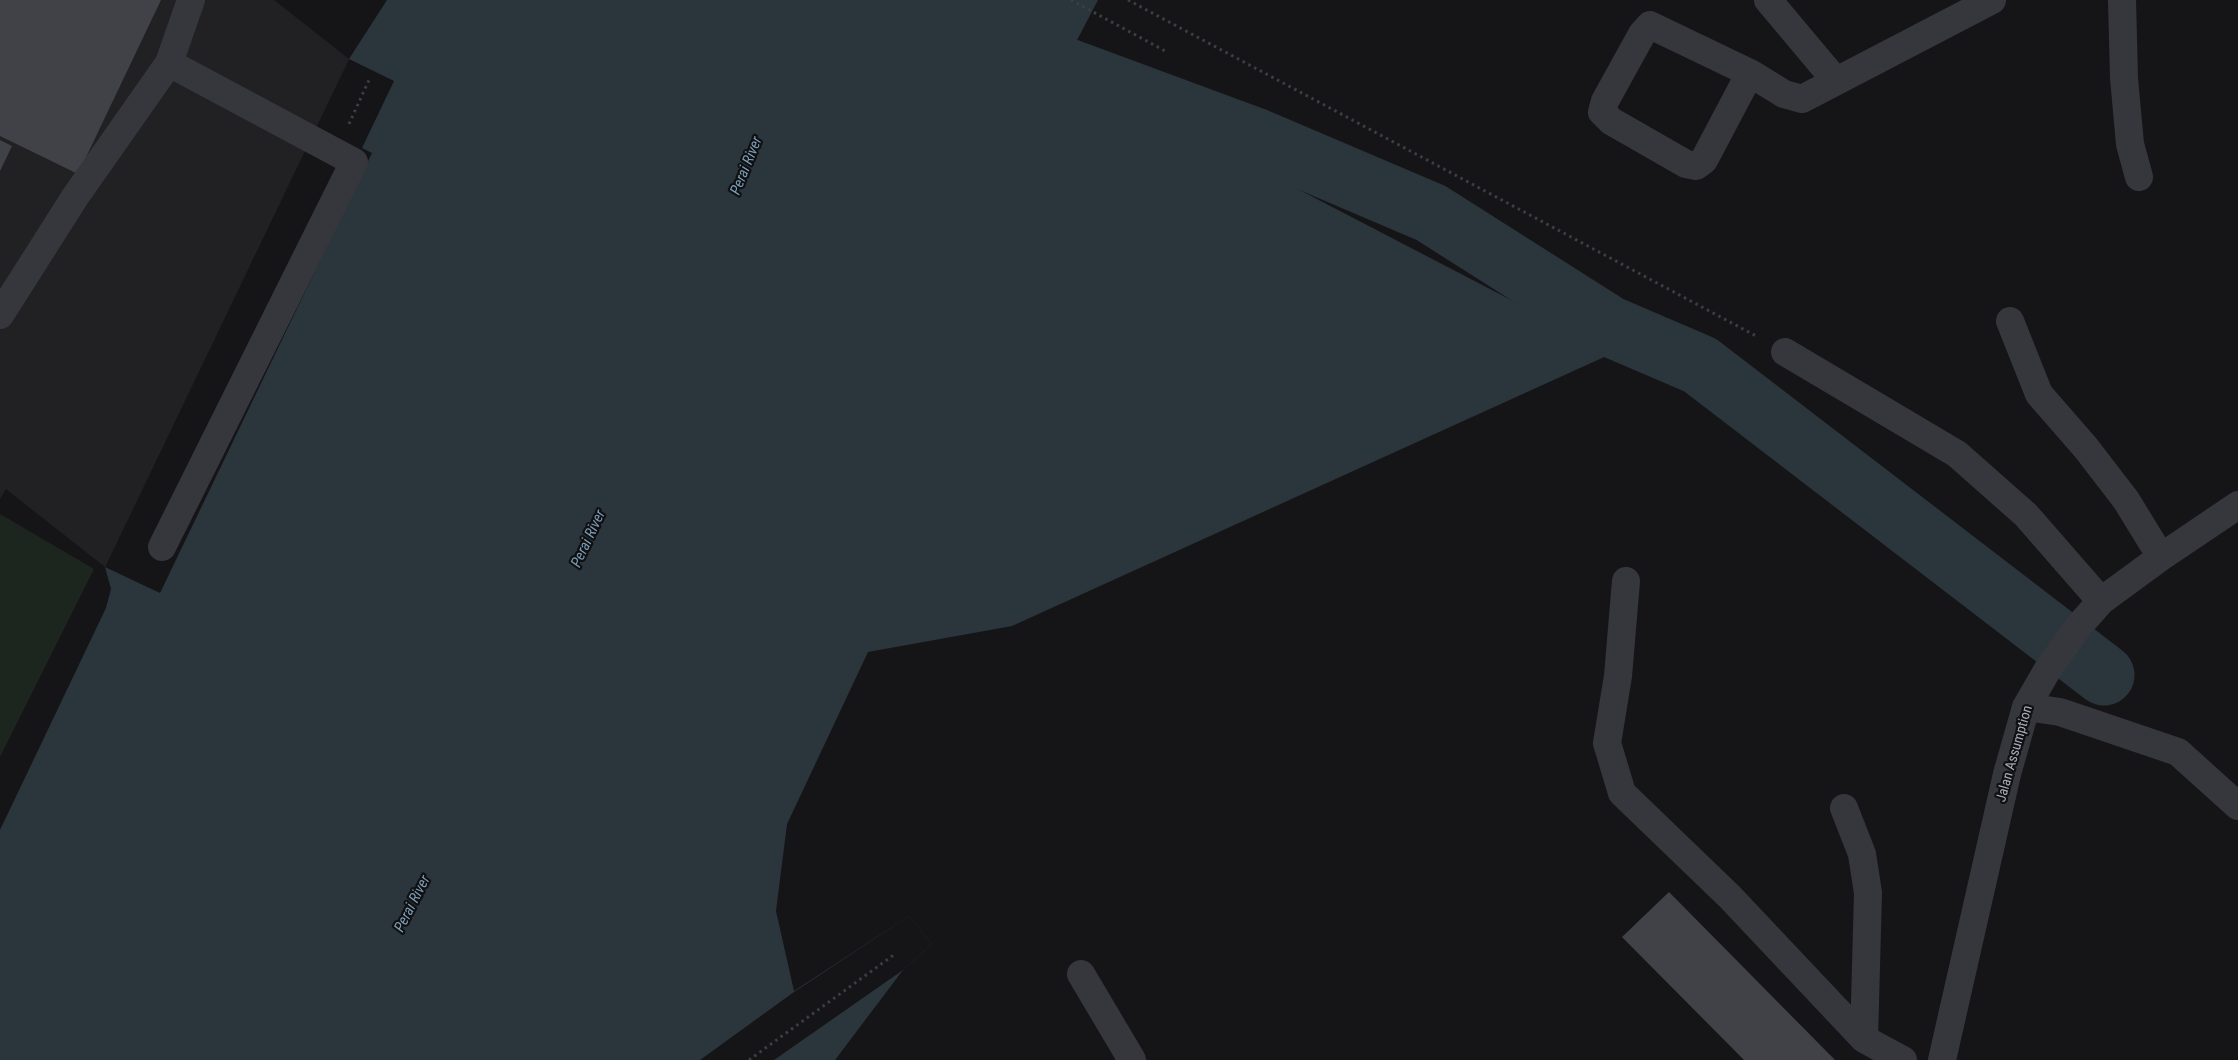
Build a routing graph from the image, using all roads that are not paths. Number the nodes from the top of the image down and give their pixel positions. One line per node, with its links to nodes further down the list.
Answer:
1 (190, 0): 5 (street)
2 (1768, 0): 7 (street)
3 (1992, 0): 7 (street)
4 (2122, 0): 8 (street)
5 (169, 63): 9 (street); 13 (street)
6 (1750, 73): 6 (street); 7 (street)
7 (1836, 81)
8 (2139, 177)
9 (0, 316)
10 (2010, 321): 14 (street)
11 (1785, 352): 16 (street)
12 (2238, 505): 14 (street, Jalan Assumption)
13 (162, 547)
14 (2161, 557): 16 (street, Jalan Assumption)
15 (1626, 581): 21 (street)
16 (2101, 601): 17 (street, Jalan Assumption)
17 (2026, 707): 18 (street); 24 (street, Jalan Assumption)
18 (2238, 806)
19 (1844, 808): 21 (street)
20 (1081, 974): 22 (street)
21 (1864, 1039): 23 (street)
22 (1132, 1060)
23 (1903, 1060)
24 (1942, 1060)

